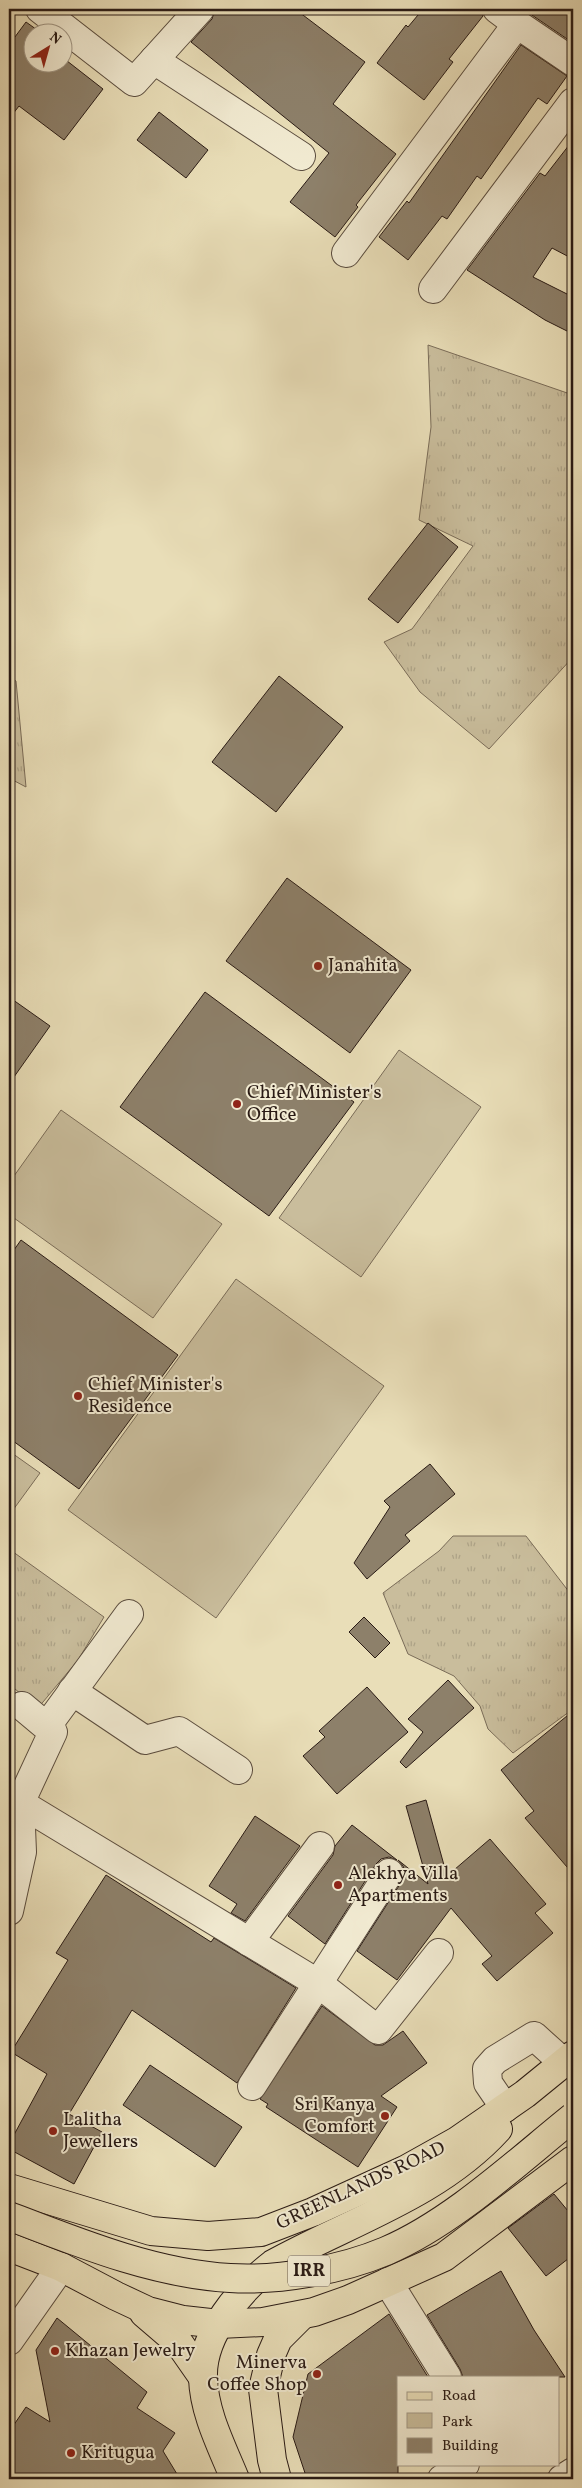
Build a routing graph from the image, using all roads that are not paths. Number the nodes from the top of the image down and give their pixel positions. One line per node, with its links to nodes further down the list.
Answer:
1 (40, 9): 4 (street)
2 (200, 9): 4 (street)
3 (507, 17): 5 (street); 8 (street)
4 (154, 60): 7 (street)
5 (573, 62)
6 (573, 102): 9 (street)
7 (300, 156)
8 (346, 254)
9 (433, 289)
10 (129, 1614): 11 (street)
11 (72, 1691): 13 (street); 14 (street)
12 (22, 1706): 13 (street)
13 (47, 1726): 15 (street)
14 (238, 1770)
15 (20, 1803): 17 (street); 20 (street)
16 (320, 1846): 20 (street)
17 (16, 1848): 19 (street)
18 (389, 1873): 22 (street)
19 (9, 1911)
20 (249, 1942): 22 (street)
21 (439, 1953): 22 (street)
22 (319, 1984): 24 (street)
23 (568, 2059): 25 (main road, GREENLANDS ROAD / IRR); 25 (street)
24 (252, 2086)
25 (515, 2101): 28 (main road, GREENLANDS ROAD / IRR); 35 (main road, GREENLANDS ROAD / IRR)
26 (573, 2117): 29 (main road, IRR, bridge)
27 (573, 2160): 32 (main road, IRR)
28 (9, 2188)
29 (9, 2216)
30 (9, 2247): 31 (main road, IRR)
31 (61, 2267): 33 (main road, IRR); 36 (street)
32 (388, 2282): 34 (main road, IRR); 38 (street)
33 (116, 2296): 35 (main road, IRR); 37 (main road)
34 (301, 2316): 35 (main road, IRR); 42 (main road)
35 (219, 2324): 37 (main road, GREENLANDS ROAD)
36 (9, 2341)
37 (202, 2376): 41 (main road)
38 (446, 2376)
39 (462, 2466): 43 (street)
40 (573, 2472): 44 (street)
41 (235, 2479)
42 (277, 2479)
43 (442, 2479)
44 (562, 2479)

